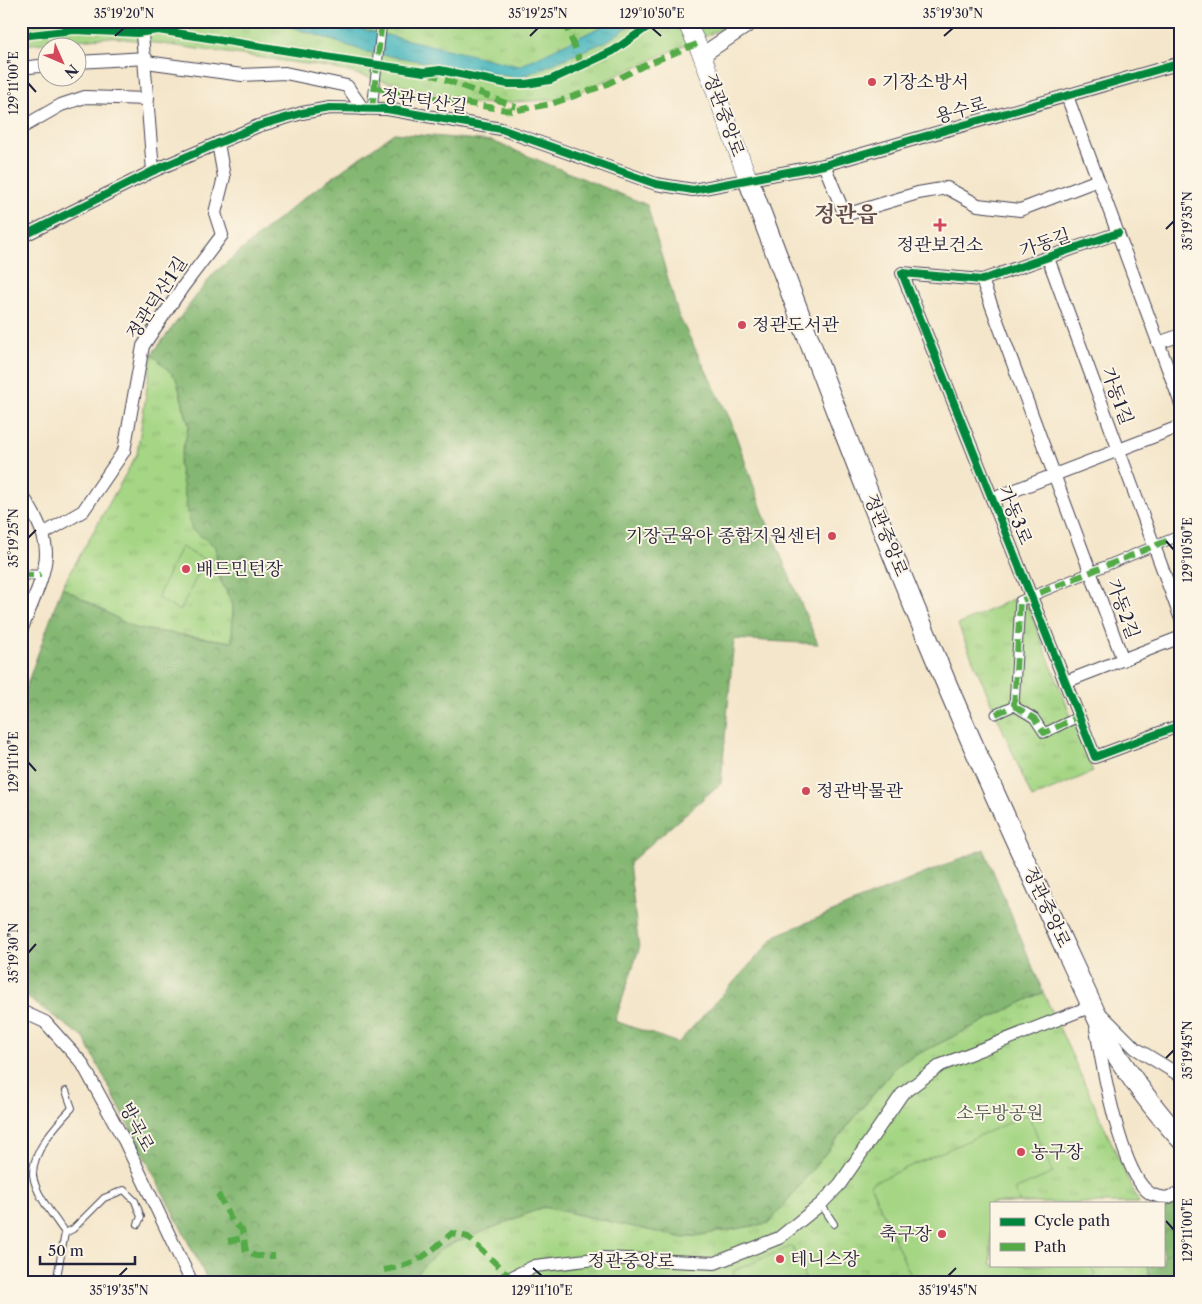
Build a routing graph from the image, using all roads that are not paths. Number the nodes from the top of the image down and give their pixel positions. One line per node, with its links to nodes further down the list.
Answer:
1 (141, 21): 6 (street)
2 (382, 21): 13 (street)
3 (753, 21): 5 (street, 정관중앙로)
4 (687, 23): 5 (main road, 정관중앙로)
5 (702, 55): 18 (main road, 정관중앙로)
6 (145, 57): 7 (street); 12 (street); 13 (street)
7 (88, 61)
8 (1181, 63): 11 (street, 용수로)
9 (38, 66): 10 (street)
10 (21, 68)
11 (1067, 96): 16 (street, 용수로); 19 (street)
12 (148, 99): 14 (street); 17 (street)
13 (367, 109): 15 (street, 정관덕산길); 18 (street, 정관덕산길)
14 (21, 128)
15 (218, 143): 17 (street, 정관덕산길); 33 (street, 정관덕산1길)
16 (824, 165): 18 (street, 용수로); 19 (street)
17 (154, 171): 21 (street, 정관덕산길)
18 (748, 179): 49 (highway, 정관중앙로)
19 (1098, 180): 20 (street)
20 (1118, 233): 22 (street, 가동길); 25 (street)
21 (21, 237)
22 (1048, 258): 23 (street, 가동길); 26 (street, 가동길)
23 (982, 280): 30 (street); 32 (street, 가동3로)
24 (1181, 335): 25 (street)
25 (1158, 343): 27 (street)
26 (1083, 354): 29 (street, 가동1길)
27 (1181, 404)
28 (1181, 426): 29 (street, 가동1길)
29 (1119, 450): 30 (street, 가동1길); 35 (street, 가동1길)
30 (1054, 475): 32 (street, 가동1길); 36 (street)
31 (21, 493): 33 (street)
32 (992, 499): 39 (street, 가동3로)
33 (43, 534): 38 (street)
34 (1181, 535): 35 (street)
35 (1154, 546): 36 (street); 40 (street)
36 (1090, 571): 39 (street); 43 (street, 가동2길)
37 (21, 575): 38 (street)
38 (41, 575): 41 (street)
39 (1030, 596): 44 (street, 가동3로); 45 (street)
40 (1181, 619)
41 (21, 631)
42 (1181, 637): 43 (street, 가동2길)
43 (1123, 660): 44 (street, 가동2길)
44 (1065, 682): 47 (street, 가동3로)
45 (1014, 706): 46 (street); 47 (street)
46 (996, 714)
47 (1078, 716): 48 (street, 가동3로)
48 (1181, 725)
49 (1092, 1006): 51 (street); 53 (highway, 정관중앙로); 54 (street); 55 (street, 정관중앙로)
50 (21, 1011): 60 (street, 방곡로)
51 (1181, 1076)
52 (66, 1091): 58 (lane)
53 (1181, 1139)
54 (1181, 1192)
55 (821, 1204): 57 (lane); 61 (street, 정관중앙로)
56 (138, 1224): 58 (lane)
57 (834, 1224)
58 (65, 1233): 59 (lane)
59 (52, 1283)
60 (192, 1283)
61 (500, 1283)

